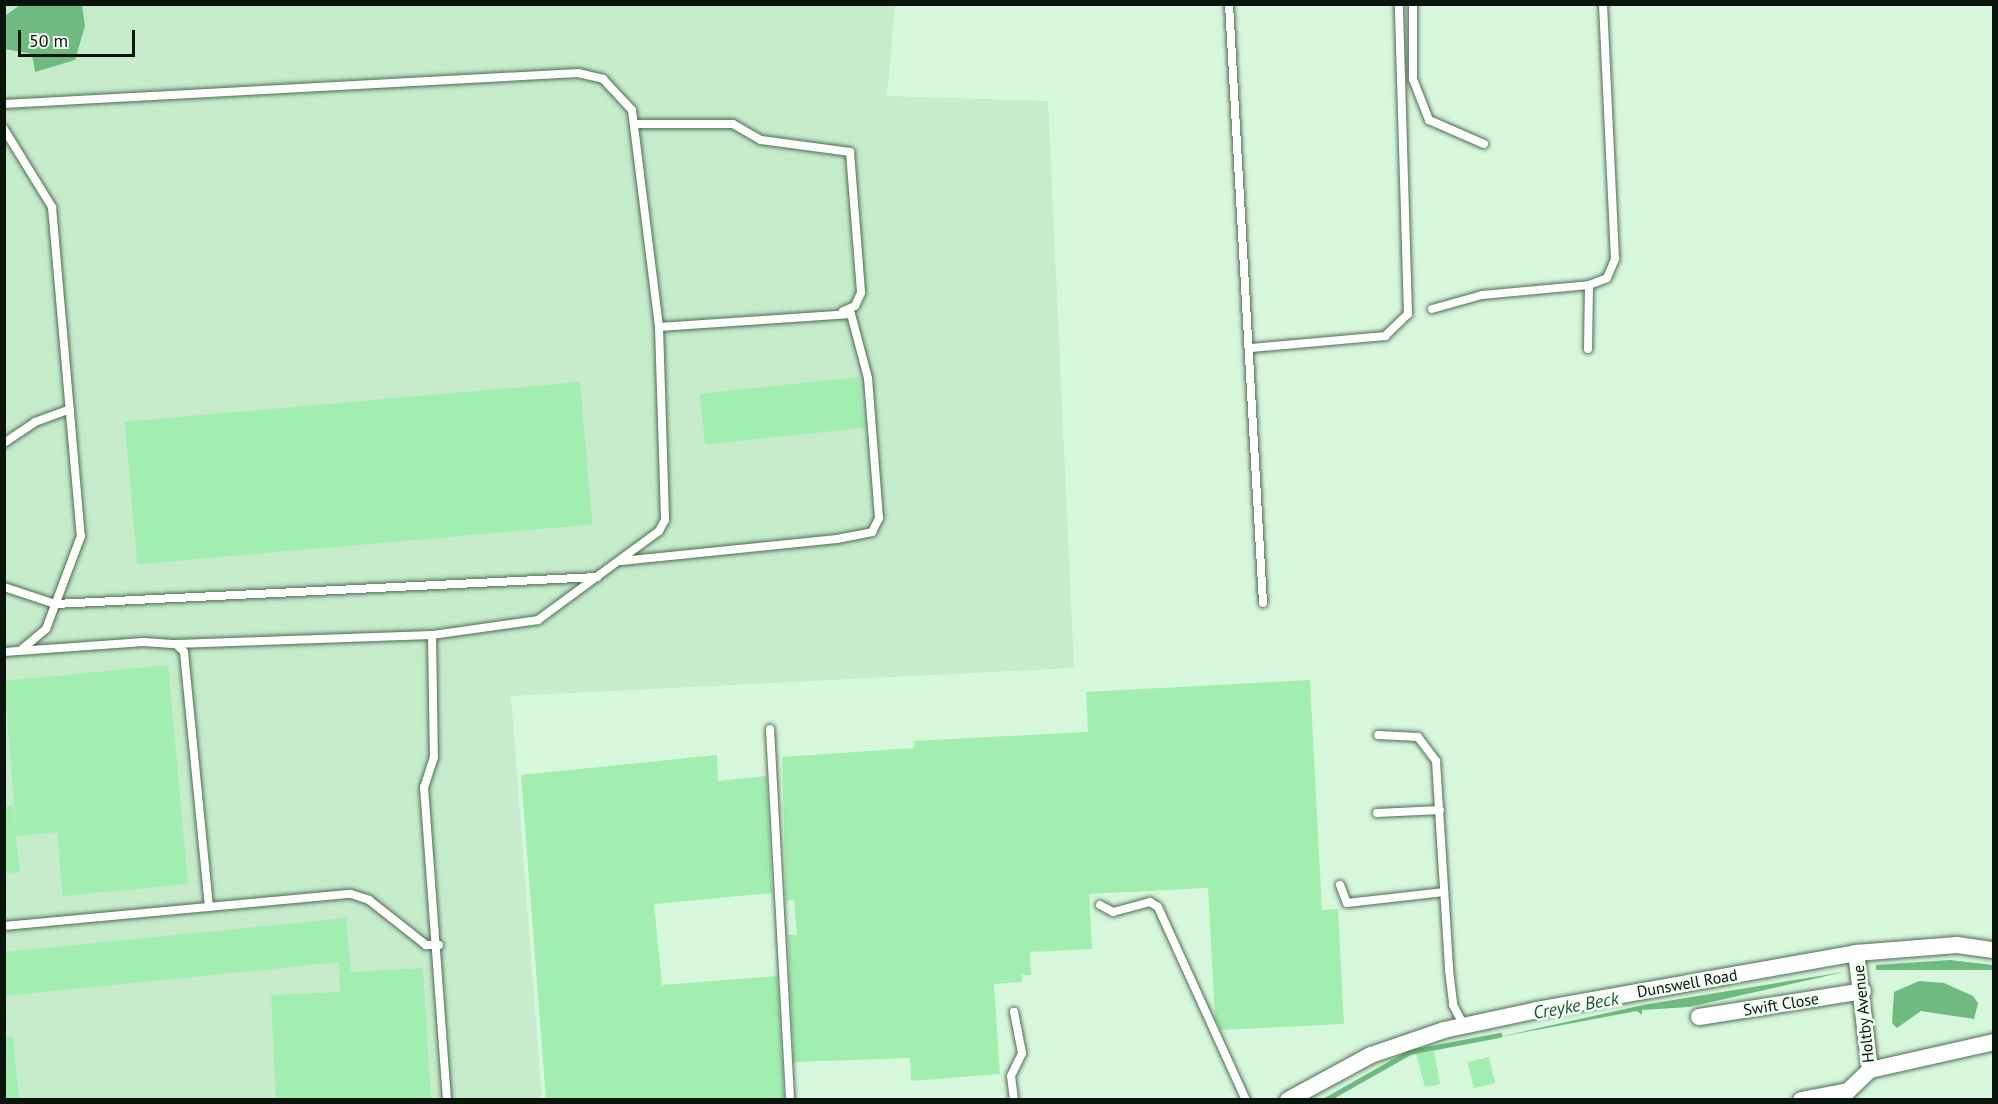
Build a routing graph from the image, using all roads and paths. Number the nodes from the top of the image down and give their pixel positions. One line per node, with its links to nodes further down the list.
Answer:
1 (1229, 4): 13 (lane)
2 (1399, 4): 13 (lane)
3 (1413, 4): 8 (lane)
4 (1603, 4): 9 (lane)
5 (4, 104): 6 (lane)
6 (636, 124): 11 (lane); 12 (lane)
7 (4, 129): 15 (lane)
8 (1484, 144)
9 (1588, 285): 10 (lane); 14 (lane)
10 (1432, 309)
11 (843, 311): 12 (lane); 17 (lane)
12 (659, 327): 17 (lane)
13 (1251, 348): 20 (lane)
14 (1588, 349)
15 (70, 409): 16 (lane); 21 (lane)
16 (4, 443)
17 (619, 561): 18 (lane)
18 (597, 577): 21 (lane); 22 (lane)
19 (4, 587): 21 (lane)
20 (1263, 603)
21 (55, 604): 24 (lane)
22 (432, 635): 23 (lane); 35 (lane)
23 (176, 644): 24 (lane); 33 (lane)
24 (22, 649): 25 (lane)
25 (4, 651)
26 (770, 729): 45 (lane)
27 (1378, 735): 28 (lane)
28 (1440, 810): 29 (lane); 31 (lane)
29 (1377, 813)
30 (1340, 885): 31 (lane)
31 (1444, 892): 41 (lane)
32 (1100, 905): 47 (lane)
33 (209, 908): 34 (lane); 35 (lane)
34 (4, 926)
35 (439, 945): 44 (lane)
36 (1994, 950): 37 (street, Dunswell Road)
37 (1856, 953): 38 (street, Holtby Avenue); 41 (street, Dunswell Road)
38 (1863, 991): 40 (street, Swift Close); 43 (street, Holtby Avenue)
39 (1014, 1012): 46 (lane)
40 (1699, 1017)
41 (1464, 1026): 48 (street, Dunswell Road)
42 (1994, 1042): 43 (street)
43 (1870, 1070): 49 (street, Holtby Avenue)
44 (447, 1100)
45 (790, 1100)
46 (1014, 1100)
47 (1246, 1100)
48 (1288, 1100)
49 (1801, 1100)

